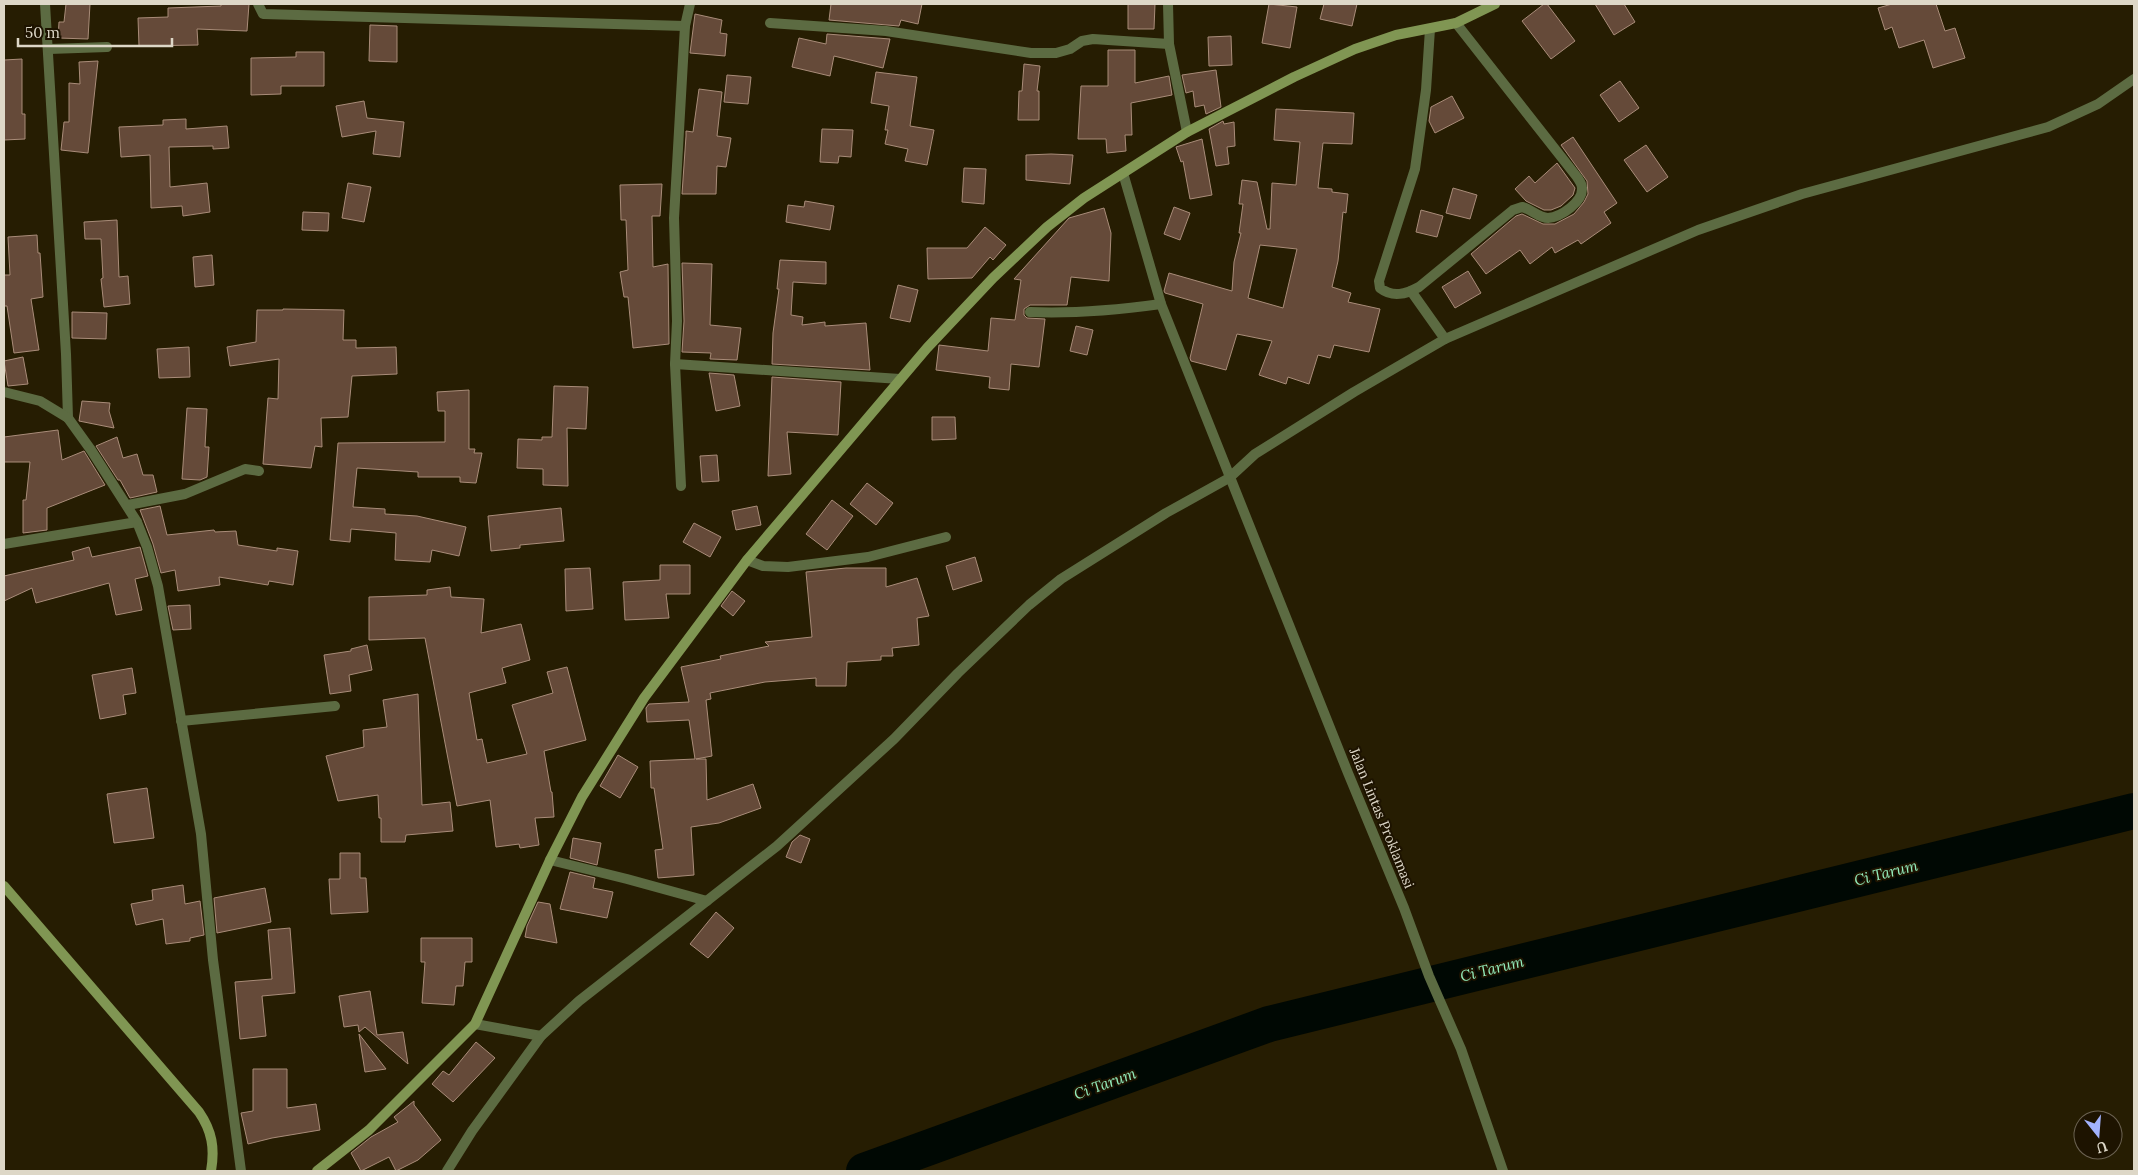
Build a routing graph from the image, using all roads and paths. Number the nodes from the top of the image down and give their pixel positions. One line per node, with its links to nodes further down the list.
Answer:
1 (45, 4): 12 (street)
2 (258, 4): 8 (street)
3 (690, 4): 8 (street)
4 (1168, 4): 10 (street)
5 (1495, 4): 7 (street)
6 (770, 23): 10 (street)
7 (1456, 23): 9 (street); 16 (street)
8 (685, 26): 20 (street)
9 (1430, 29): 14 (street); 16 (street)
10 (1169, 44): 14 (street)
11 (106, 47): 12 (street)
12 (49, 49): 23 (street)
13 (2134, 79): 19 (street)
14 (1187, 132): 15 (street)
15 (1123, 174): 17 (street, Jalan Lintas Proklamasi); 21 (street)
16 (1411, 291): 19 (street)
17 (1161, 304): 18 (street); 25 (street, Jalan Lintas Proklamasi)
18 (1030, 312)
19 (1445, 339): 25 (street)
20 (675, 364): 21 (street); 26 (street)
21 (900, 378): 31 (street)
22 (4, 392): 23 (street)
23 (68, 418): 27 (street)
24 (259, 471): 27 (street)
25 (1229, 478): 36 (street); 43 (street, Jalan Lintas Proklamasi)
26 (681, 486)
27 (128, 505): 28 (street)
28 (137, 522): 30 (street); 33 (street)
29 (946, 537): 31 (street)
30 (4, 544)
31 (747, 560): 34 (street)
32 (335, 706): 33 (street)
33 (181, 721): 40 (street)
34 (550, 860): 36 (street); 37 (street)
35 (4, 886): 39 (street)
36 (707, 901): 38 (street)
37 (475, 1024): 38 (street); 41 (street)
38 (541, 1036): 42 (street)
39 (211, 1171)
40 (241, 1171)
41 (318, 1171)
42 (447, 1171)
43 (1503, 1171)

